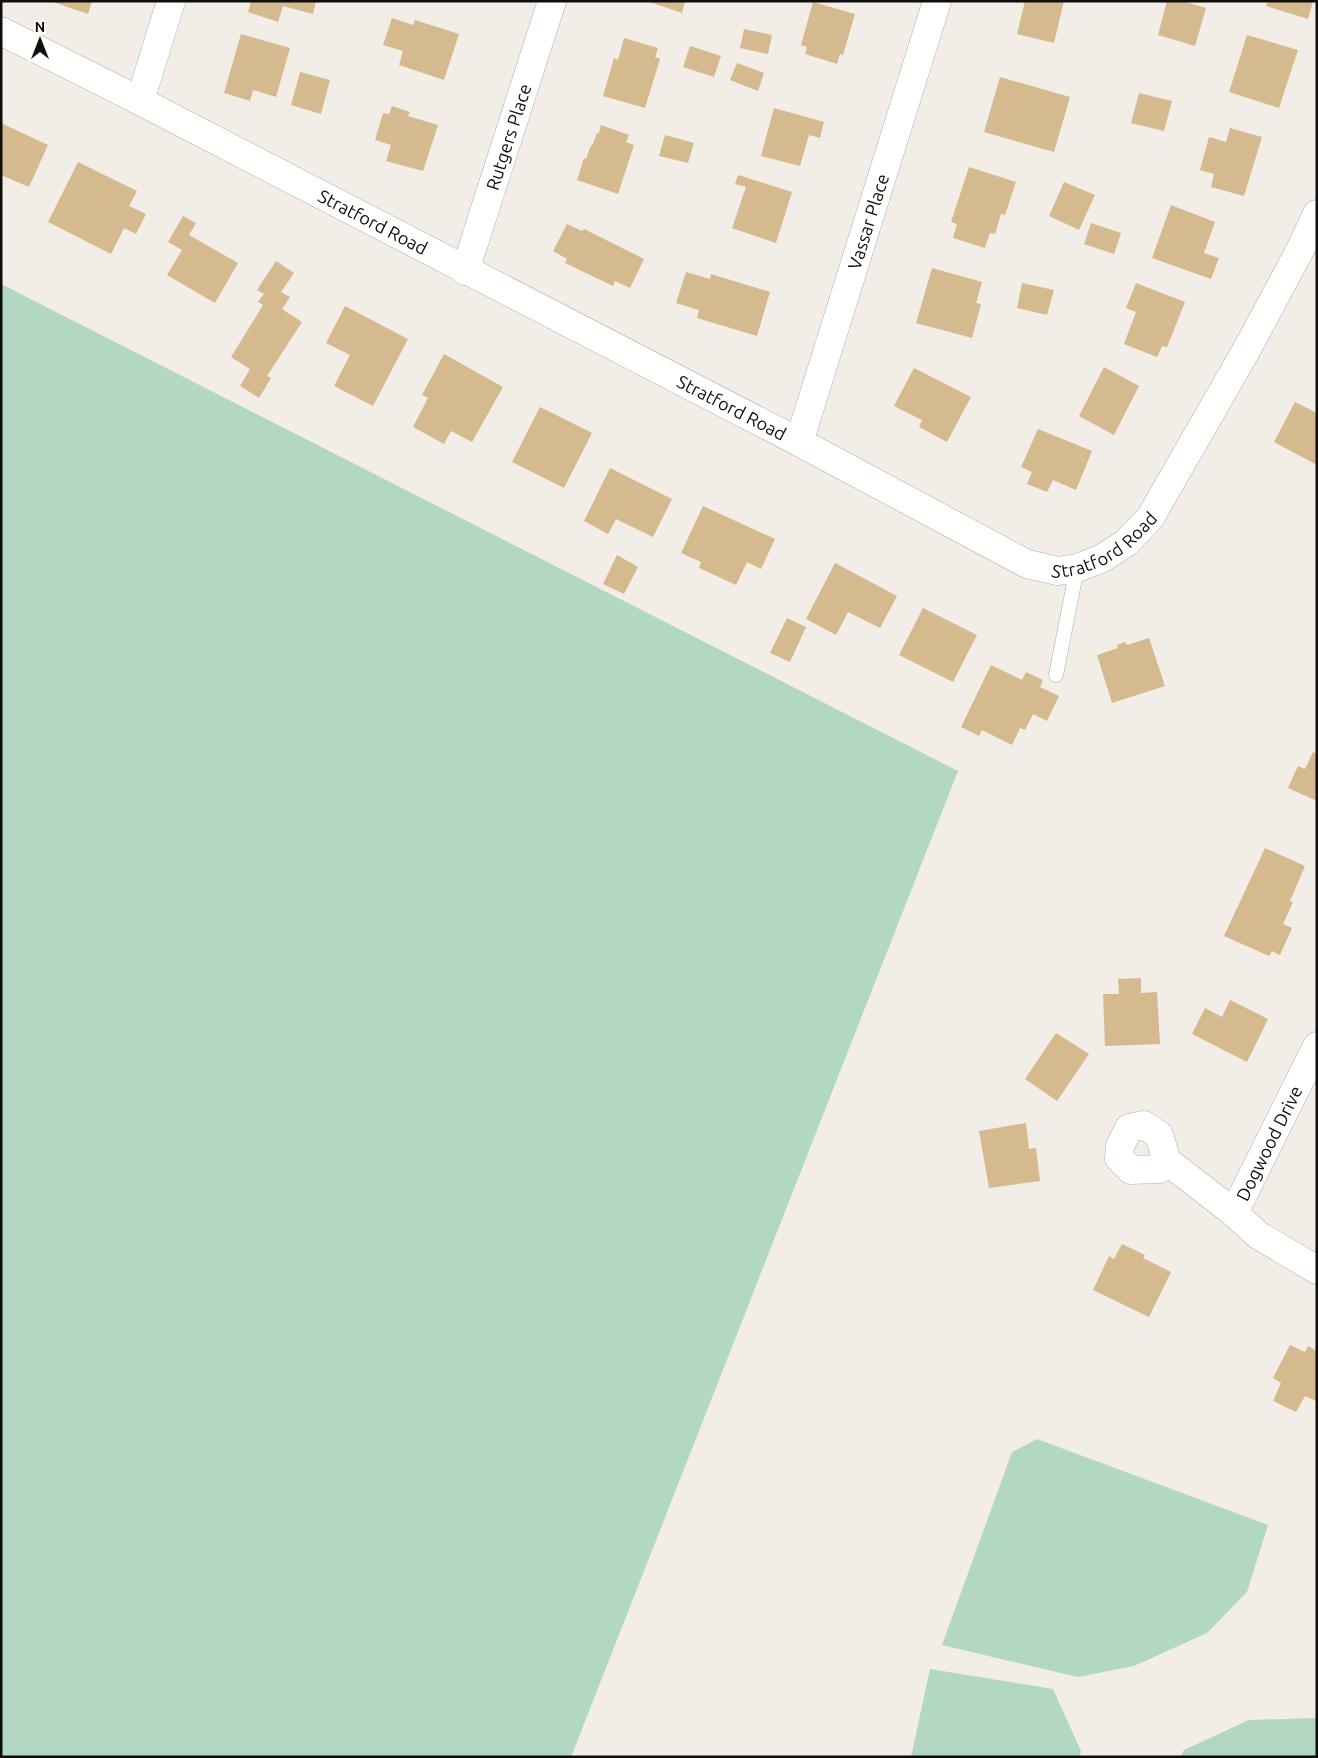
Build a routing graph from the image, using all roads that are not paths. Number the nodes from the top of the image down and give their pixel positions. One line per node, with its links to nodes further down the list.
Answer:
1 (171, 1): 5 (street)
2 (552, 1): 7 (street, Rutgers Place)
3 (938, 1): 8 (street, Vassar Place)
4 (1, 31): 5 (street, Stratford Road)
5 (140, 101): 7 (street, Stratford Road)
6 (1317, 214): 9 (street, Stratford Road)
7 (465, 271): 8 (street, Stratford Road)
8 (799, 442): 9 (street, Stratford Road)
9 (1077, 568): 10 (lane)
10 (1056, 675)
11 (1317, 1046): 13 (street, Dogwood Drive)
12 (1167, 1161): 13 (street)
13 (1234, 1213): 14 (street)
14 (1317, 1270)

